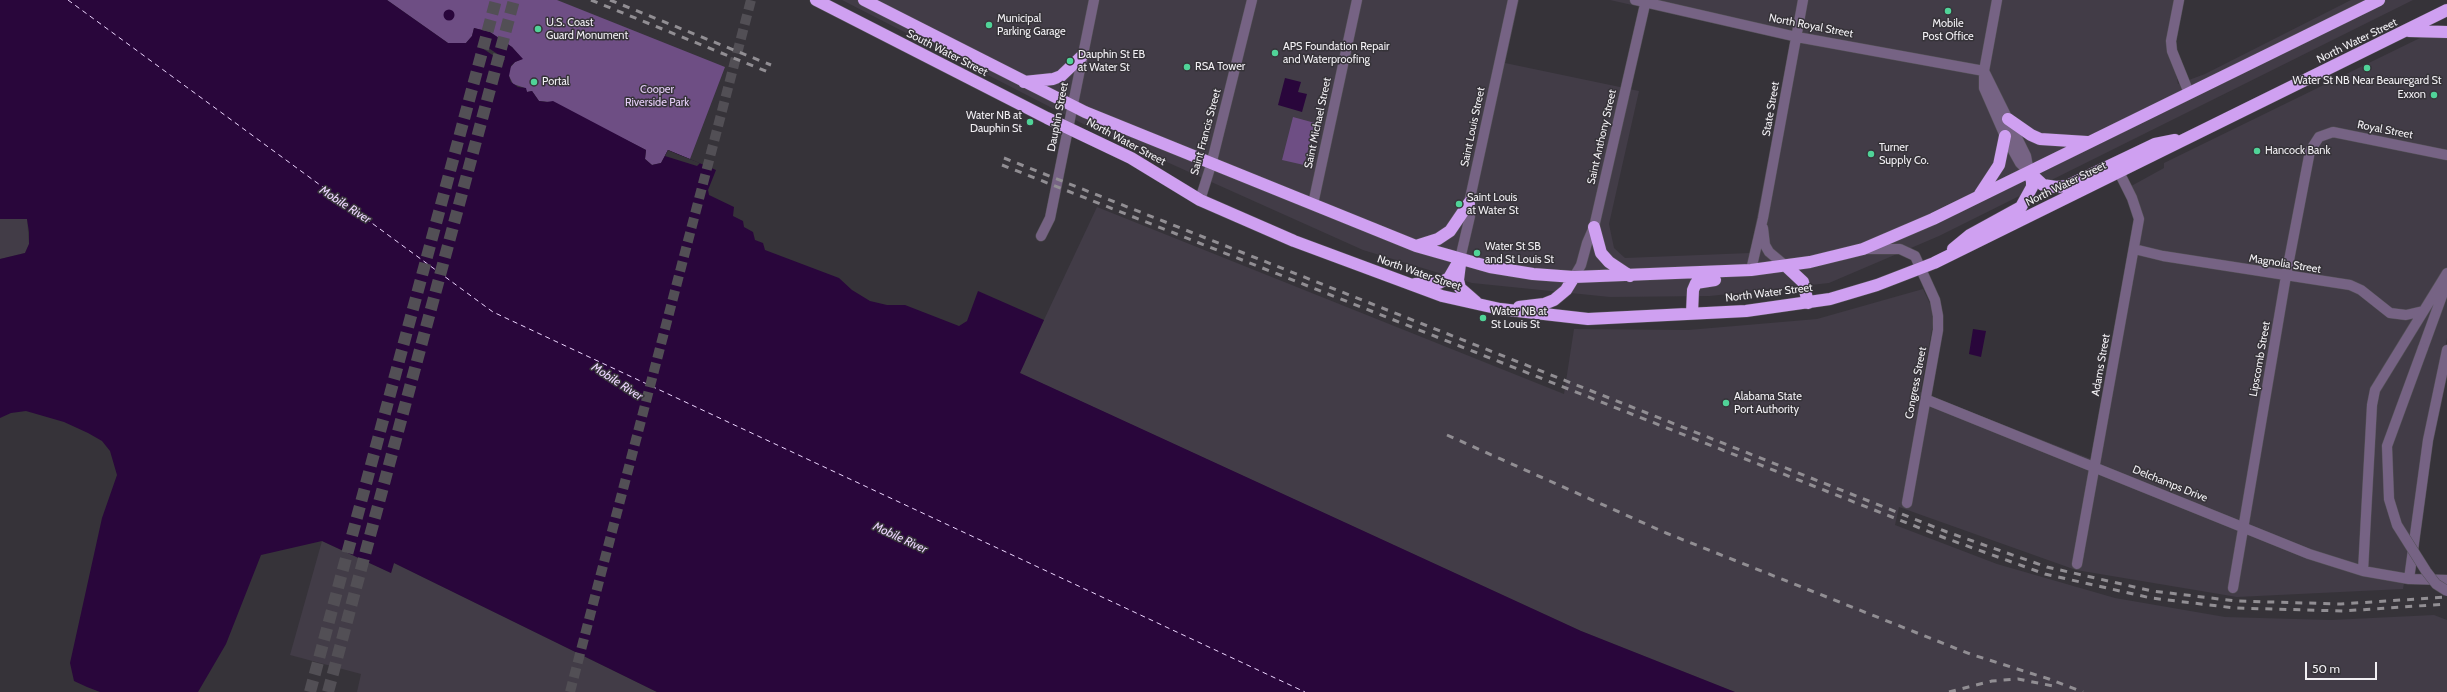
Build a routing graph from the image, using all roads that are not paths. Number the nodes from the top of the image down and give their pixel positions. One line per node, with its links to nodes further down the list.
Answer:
1 (816, 0): 23 (highway, South Water Street)
2 (864, 0): 19 (highway, South Water Street)
3 (1094, 0): 17 (street, Dauphin Street)
4 (1252, 0): 29 (street, Saint Francis Street)
5 (1357, 0): 35 (street, Saint Michael Street)
6 (1513, 0): 34 (street, Saint Louis Street)
7 (1635, 0): 12 (street, North Royal Street)
8 (1803, 0): 16 (street, State Street)
9 (1997, 0): 18 (street)
10 (2179, 0): 20 (street)
11 (2379, 0): 20 (highway, North Water Street)
12 (1646, 1): 16 (street, North Royal Street); 37 (street, Saint Anthony Street)
13 (2447, 10): 14 (highway, North Water Street)
14 (2406, 31): 15 (highway); 25 (highway, North Water Street)
15 (2447, 32)
16 (1797, 37): 18 (street, North Royal Street); 36 (street, State Street)
17 (1082, 56): 19 (highway); 21 (street, Dauphin Street)
18 (1984, 70): 22 (street); 24 (street)
19 (1024, 82): 21 (highway, South Water Street)
20 (2189, 93): 27 (highway, North Water Street)
21 (1072, 106): 23 (street, Dauphin Street); 29 (highway, North Water Street)
22 (2008, 119): 27 (highway); 30 (street)
23 (1068, 127): 33 (highway, North Water Street); 38 (street, Dauphin Street)
24 (2005, 136): 30 (street); 32 (highway)
25 (2194, 136): 30 (highway); 31 (highway, North Water Street)
26 (2319, 137): 28 (street, Royal Street); 49 (street, Lipscomb Street)
27 (2090, 142): 30 (highway, North Water Street)
28 (2447, 155)
29 (1211, 164): 33 (street, Saint Francis Street); 35 (highway, North Water Street)
30 (2029, 172): 32 (highway, North Water Street); 43 (highway)
31 (2119, 172): 40 (street, Adams Street); 43 (highway, North Water Street)
32 (1977, 197): 41 (highway, North Water Street)
33 (1200, 200): 52 (highway, North Water Street)
34 (1469, 203): 39 (highway); 42 (street, Saint Louis Street)
35 (1313, 204): 39 (highway, North Water Street)
36 (1762, 222): 44 (street, State Street); 46 (street, State Street)
37 (1594, 227): 48 (highway); 50 (street, Saint Anthony Street)
38 (1041, 236)
39 (1416, 246): 42 (highway, North Water Street)
40 (2134, 248): 49 (street, Magnolia Street); 60 (street, Adams Street)
41 (1863, 249): 44 (highway, North Water Street); 45 (street, Congress Street)
42 (1460, 259): 50 (highway, North Water Street); 52 (highway); 54 (highway)
43 (1940, 260): 45 (highway, North Water Street)
44 (1787, 267): 46 (highway, North Water Street); 53 (highway)
45 (1922, 269): 53 (highway, North Water Street); 59 (street, Congress Street)
46 (1751, 270): 48 (highway, North Water Street); 57 (highway)
47 (2447, 273): 56 (street)
48 (1630, 276): 50 (highway, North Water Street)
49 (2286, 276): 56 (street, Magnolia Street); 62 (street, Lipscomb Street)
50 (1574, 277): 55 (highway)
51 (2447, 282): 68 (street, bridge)
52 (1407, 284): 54 (highway, North Water Street)
53 (1808, 303): 57 (highway, North Water Street)
54 (1481, 306): 55 (highway, North Water Street)
55 (1500, 309): 57 (highway, North Water Street)
56 (2423, 311): 64 (street)
57 (1692, 313)
58 (2447, 350): 65 (street)
59 (1925, 399): 60 (street, Delchamps Drive); 61 (street, Congress Street)
60 (2095, 466): 62 (street, Delchamps Drive); 63 (street, Adams Street)
61 (1907, 503)
62 (2243, 526): 64 (street, Delchamps Drive); 67 (street, Lipscomb Street)
63 (2077, 564)
64 (2363, 572): 65 (street, Delchamps Drive)
65 (2409, 579): 66 (street, Delchamps Drive)
66 (2447, 580)
67 (2233, 588)
68 (2447, 591)

